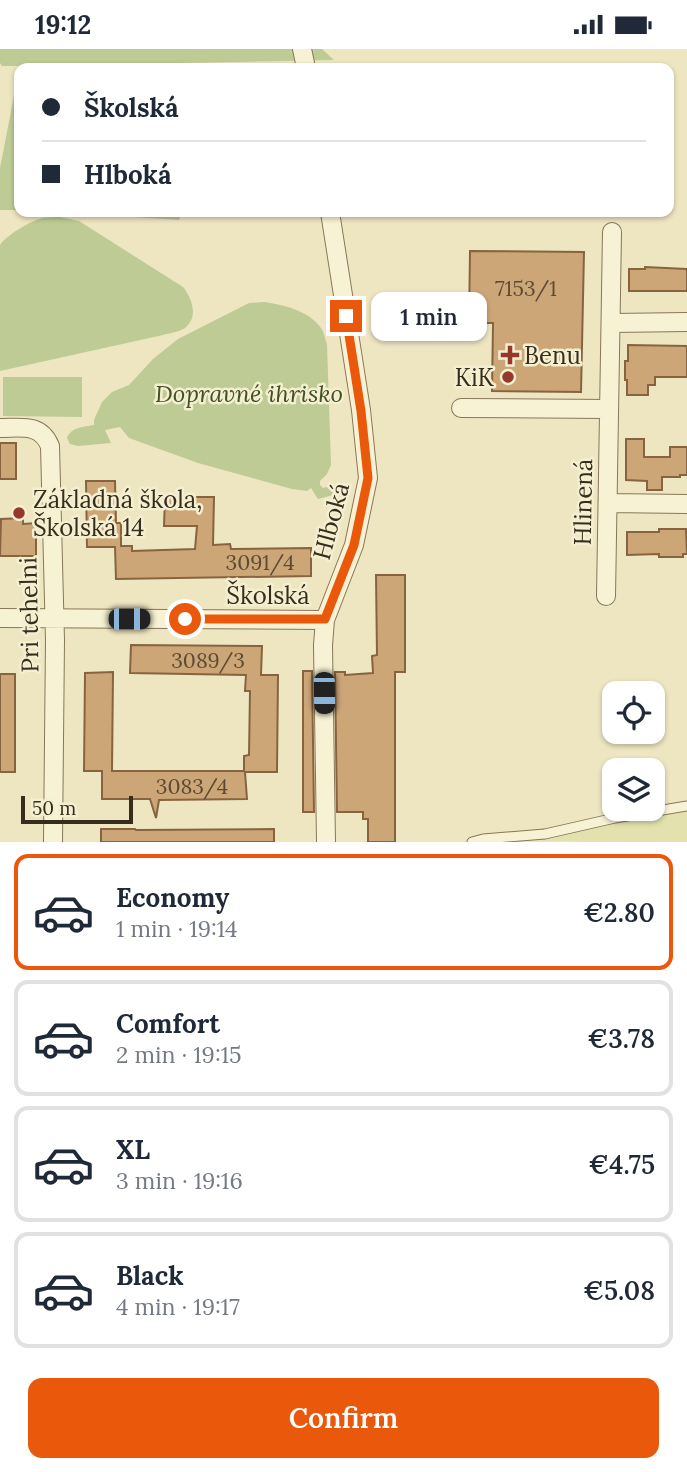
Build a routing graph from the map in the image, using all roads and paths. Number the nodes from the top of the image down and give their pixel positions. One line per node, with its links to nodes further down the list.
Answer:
1 (331, 217): 13 (street, Hlboká)
2 (612, 232): 4 (street, Hlinená)
3 (687, 322): 4 (street)
4 (612, 323): 6 (street, Hlinená)
5 (461, 408): 6 (street)
6 (609, 409): 8 (street, Hlinená)
7 (0, 428): 12 (street, Pri tehelni)
8 (608, 503): 9 (street); 10 (street, Hlinená)
9 (687, 504)
10 (606, 596)
11 (0, 618): 12 (street, Školská)
12 (53, 619): 13 (street, Školská); 15 (street, Pri tehelni)
13 (325, 619): 16 (street, Hlboká)
14 (687, 806): 17 (lane)
15 (53, 842)
16 (326, 842)
17 (472, 842)

